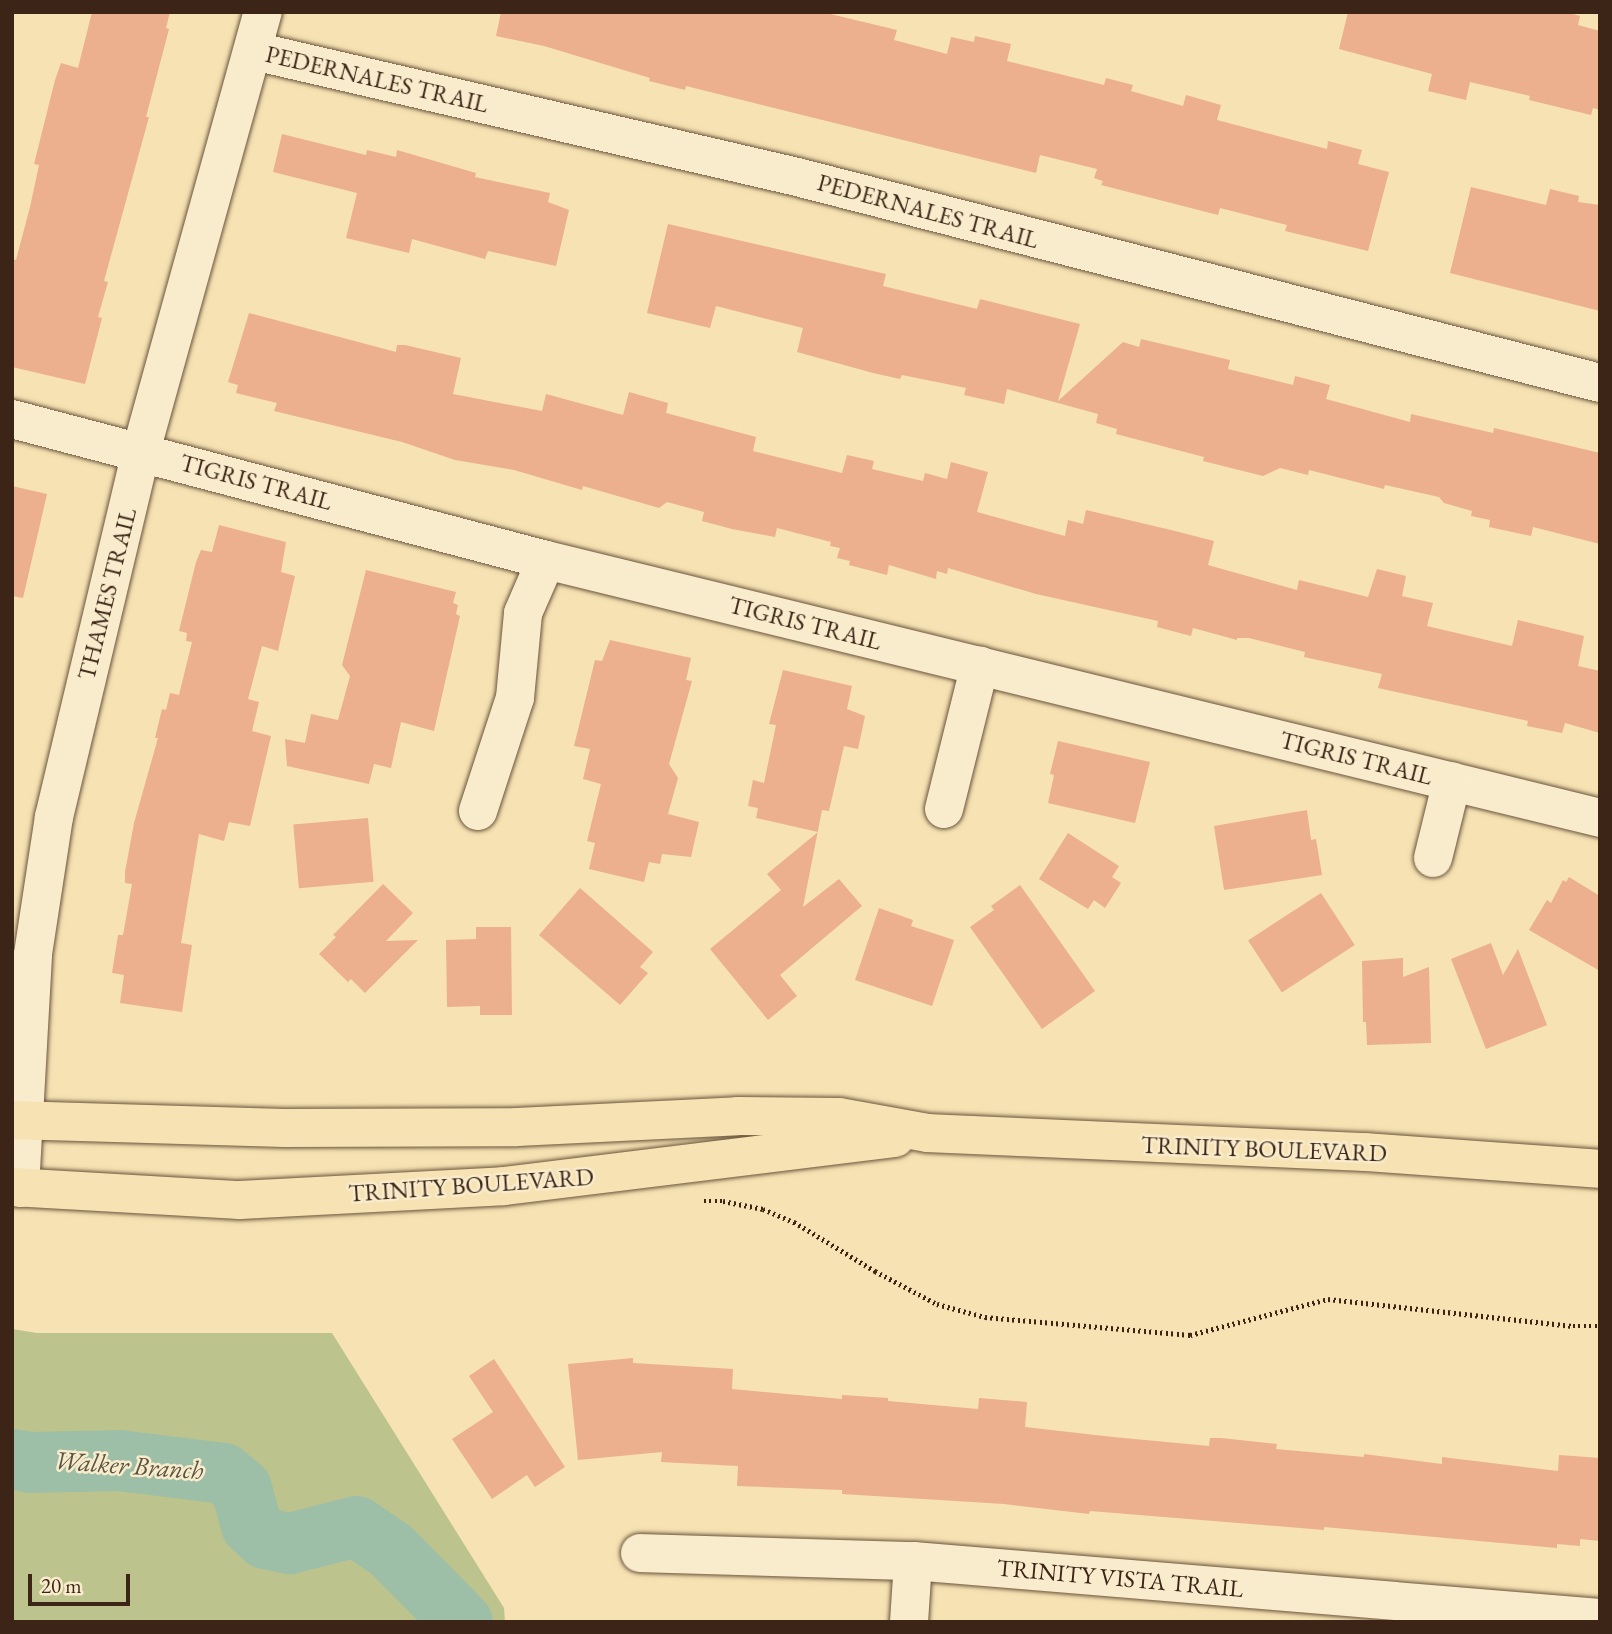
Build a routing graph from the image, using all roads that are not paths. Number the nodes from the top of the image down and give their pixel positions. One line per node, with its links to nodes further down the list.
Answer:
1 (263, 12): 2 (street, THAMES TRAIL)
2 (254, 51): 3 (street, PEDERNALES TRAIL); 5 (street, THAMES TRAIL)
3 (1600, 383)
4 (12, 419): 5 (street, TIGRIS TRAIL)
5 (141, 451): 6 (street, TIGRIS TRAIL); 13 (street, THAMES TRAIL)
6 (546, 560): 7 (street, TIGRIS TRAIL); 10 (street)
7 (980, 665): 8 (street, TIGRIS TRAIL); 9 (street)
8 (1452, 781): 11 (street, TIGRIS TRAIL); 12 (street)
9 (944, 809)
10 (478, 811)
11 (1600, 818)
12 (1433, 858)
13 (17, 1121): 14 (main road, TRINITY BOULEVARD); 16 (street, THAMES TRAIL)
14 (928, 1133): 15 (main road, TRINITY BOULEVARD); 16 (main road, TRINITY BOULEVARD)
15 (1600, 1169)
16 (16, 1188)
17 (640, 1553): 18 (street, TRINITY VISTA TRAIL)
18 (913, 1561): 19 (street, TRINITY VISTA TRAIL); 20 (street)
19 (1600, 1618)
20 (909, 1622)

